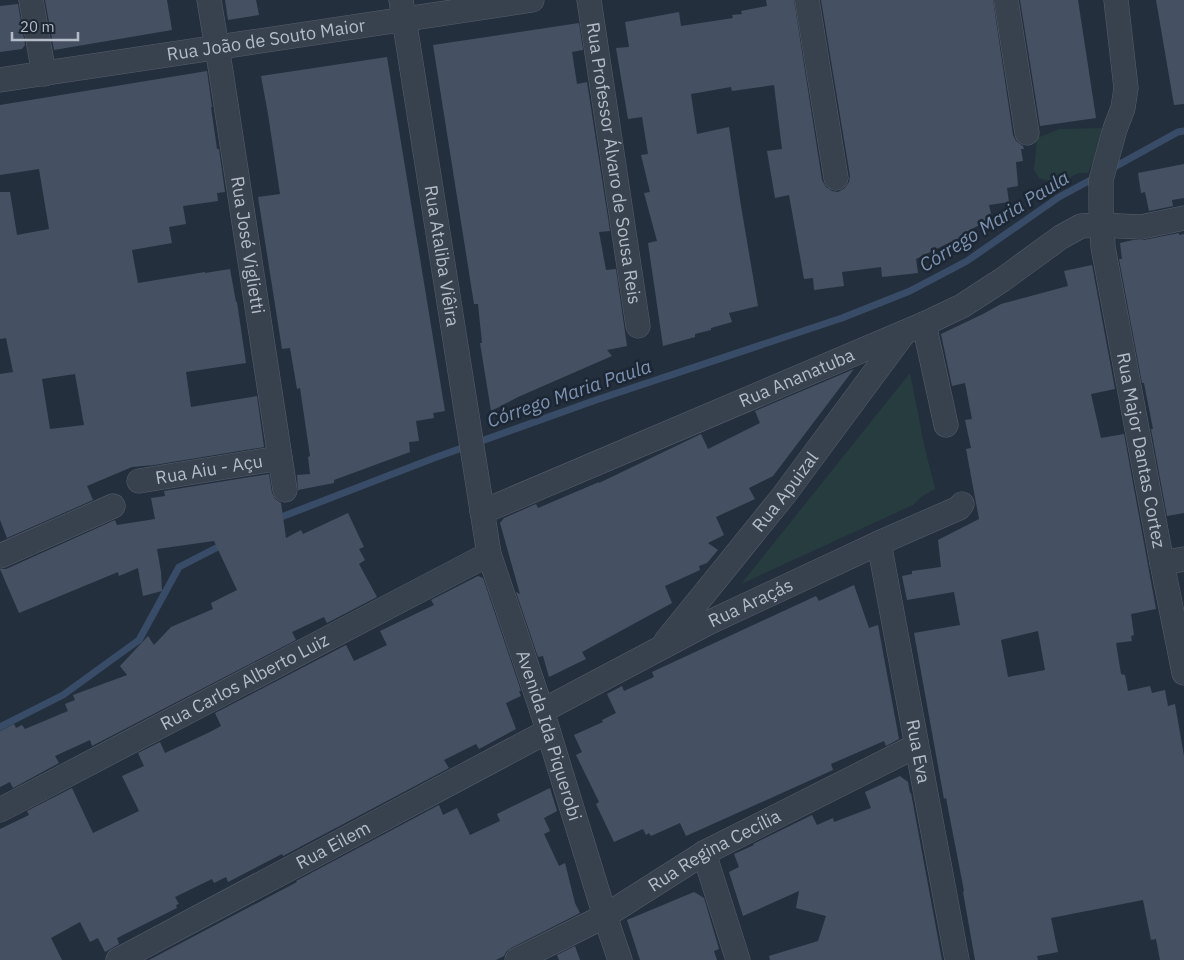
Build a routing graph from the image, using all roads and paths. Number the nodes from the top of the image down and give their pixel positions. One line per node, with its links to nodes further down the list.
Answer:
1 (31, 0): 10 (street)
2 (209, 0): 9 (street, Rua José Viglietti)
3 (532, 0): 8 (street, Rua João de Souto Maior)
4 (589, 0): 16 (street, Rua Professor Álvaro de Sousa Reis)
5 (806, 0): 13 (street)
6 (1006, 0): 12 (street)
7 (1116, 0): 15 (street, Rua Major Dantas Cortez)
8 (402, 10): 9 (street, Rua João de Souto Maior); 24 (street, Rua Ataliba Viêira)
9 (218, 48): 10 (street, Rua João de Souto Maior); 19 (street, Rua José Viglietti)
10 (44, 74): 11 (street, Rua João de Souto Maior)
11 (0, 80)
12 (1027, 134)
13 (836, 178)
14 (1184, 218): 15 (street, Rua Ananatuba)
15 (1101, 225): 17 (street, Rua Ananatuba); 28 (street, Rua Major Dantas Cortez)
16 (638, 326)
17 (914, 328): 18 (street); 24 (street, Rua Ananatuba); 29 (street, Rua Apuizal)
18 (946, 425)
19 (280, 458): 20 (street, Rua Aiu - Açu); 21 (street, Rua José Viglietti)
20 (139, 481)
21 (285, 490)
22 (962, 504): 25 (street, Rua Araçás)
23 (113, 506): 27 (street)
24 (482, 512): 26 (street, Avenida Ida Piquerobi)
25 (880, 543): 29 (street, Rua Araçás); 32 (street, Rua Eva)
26 (489, 554): 31 (street, Avenida Ida Piquerobi); 33 (street, Rua Carlos Alberto Luiz)
27 (0, 556)
28 (1173, 561): 30 (street, Rua Major Dantas Cortez)
29 (661, 647): 31 (street, Rua Araçás)
30 (1184, 673)
31 (545, 721): 35 (street, Avenida Ida Piquerobi); 36 (street, Rua Eilem)
32 (916, 746): 34 (street, Rua Regina Cecília); 40 (street, Rua Eva)
33 (0, 810)
34 (704, 853): 35 (street, Rua Regina Cecília); 39 (street)
35 (604, 916): 37 (street, Rua Regina Cecília); 38 (street, Avenida Ida Piquerobi)
36 (118, 960)
37 (517, 960)
38 (620, 960)
39 (738, 960)
40 (957, 960)

